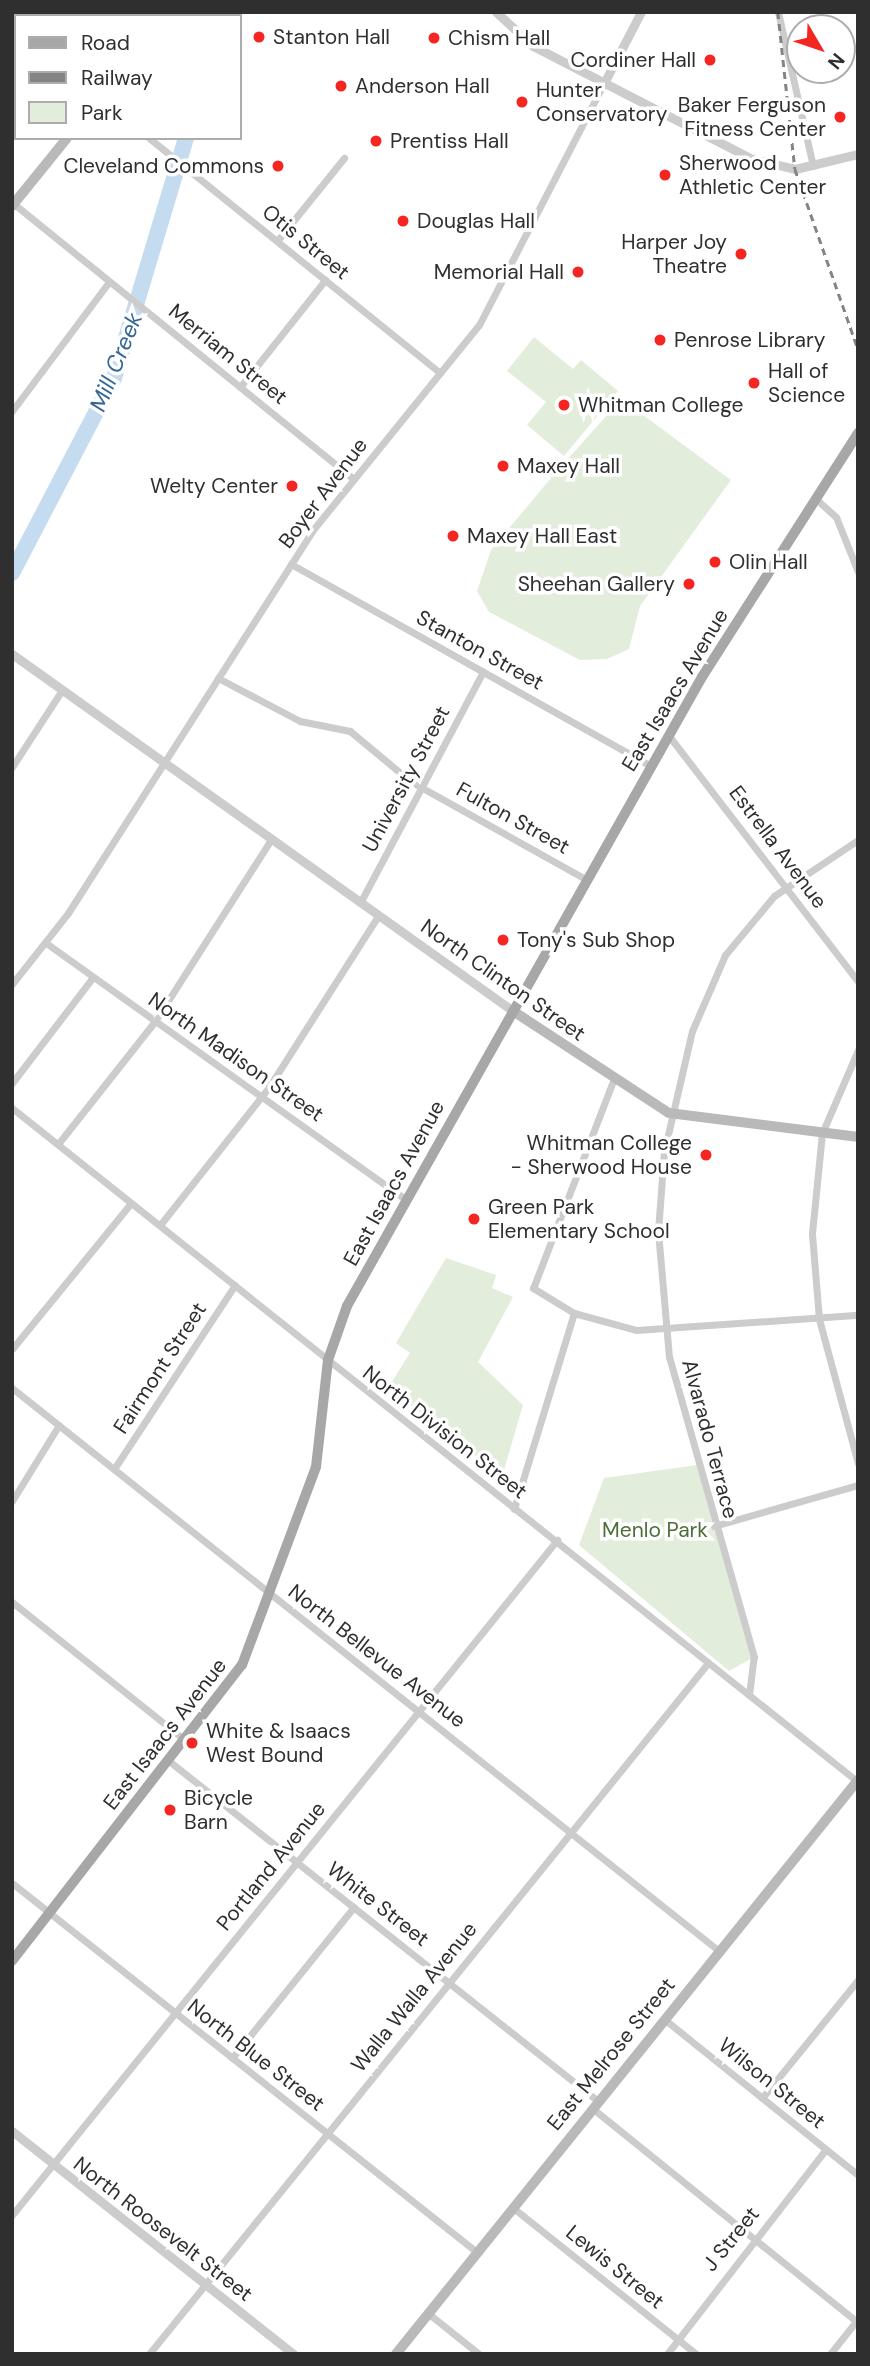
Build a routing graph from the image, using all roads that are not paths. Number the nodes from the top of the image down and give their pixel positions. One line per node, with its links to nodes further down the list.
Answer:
1 (496, 12): 4 (street)
2 (640, 12): 4 (street, Boyer Avenue)
3 (778, 12): 9 (street)
4 (604, 83): 9 (street); 14 (street, Boyer Avenue)
5 (64, 140): 10 (main road)
6 (151, 140): 11 (street, Otis Street)
7 (858, 155): 9 (street)
8 (344, 158): 11 (street)
9 (813, 166)
10 (13, 205): 13 (street, Merriam Street)
11 (277, 241): 12 (street, Otis Street)
12 (325, 279): 14 (street, Otis Street); 15 (street)
13 (109, 282): 15 (street, Merriam Street); 16 (street)
14 (440, 373): 18 (street, Boyer Avenue)
15 (240, 387): 18 (street, Merriam Street)
16 (12, 411)
17 (858, 433): 19 (main road, East Isaacs Avenue)
18 (354, 479): 20 (street, Boyer Avenue)
19 (816, 499): 21 (street); 26 (main road, East Isaacs Avenue)
20 (291, 565): 23 (street, Stanton Street); 24 (street, Boyer Avenue)
21 (858, 572)
22 (12, 654): 25 (street, North Clinton Street)
23 (483, 672): 28 (street, Stanton Street); 30 (street, University Street)
24 (218, 678): 27 (street, Boyer Avenue); 30 (street, Fulton Street)
25 (62, 690): 27 (street, North Clinton Street); 29 (street)
26 (669, 736): 28 (main road, East Isaacs Avenue); 34 (street, Estrella Avenue)
27 (164, 762): 32 (street, North Clinton Street); 37 (street, Boyer Avenue)
28 (651, 766): 33 (main road, East Isaacs Avenue)
29 (12, 767)
30 (421, 787): 33 (street, Fulton Street); 35 (street, University Street)
31 (858, 840): 34 (street, Alvarado Terrace)
32 (270, 841): 35 (street, North Clinton Street); 42 (street)
33 (587, 880): 41 (main road, East Isaacs Avenue)
34 (786, 886): 39 (street, Estrella Avenue); 48 (street, Alvarado Terrace)
35 (360, 903): 36 (street, North Clinton Street)
36 (378, 916): 41 (street, North Clinton Street); 46 (street)
37 (46, 943): 38 (street, North Madison Street); 40 (street, Boyer Avenue)
38 (93, 977): 42 (street, North Madison Street); 45 (street)
39 (858, 981)
40 (12, 984)
41 (513, 1011): 44 (main road, North Clinton Street); 52 (main road, East Isaacs Avenue)
42 (155, 1021): 46 (street, North Madison Street); 51 (street)
43 (858, 1050): 49 (street)
44 (613, 1081): 48 (main road, North Clinton Street); 56 (street)
45 (12, 1083)
46 (262, 1097): 52 (street, North Madison Street); 54 (street)
47 (12, 1108): 51 (street, North Division Street)
48 (669, 1113): 49 (main road, North Clinton Street); 59 (street, Alvarado Terrace)
49 (822, 1133): 50 (main road, North Clinton Street); 58 (street)
50 (858, 1137)
51 (58, 1144): 53 (street, North Division Street)
52 (406, 1200): 61 (main road, East Isaacs Avenue)
53 (131, 1202): 54 (street, North Division Street); 60 (street)
54 (160, 1225): 55 (street, North Division Street)
55 (234, 1285): 61 (street, North Division Street); 65 (street, Fairmont Street)
56 (574, 1313): 59 (street); 68 (street)
57 (858, 1315): 58 (street)
58 (819, 1319): 59 (street); 64 (street)
59 (666, 1331): 69 (street, Alvarado Terrace)
60 (12, 1349)
61 (328, 1360): 68 (street, North Division Street); 71 (main road, East Isaacs Avenue)
62 (12, 1388): 63 (street, North Bellevue Avenue)
63 (59, 1425): 65 (street, North Bellevue Avenue); 67 (street)
64 (858, 1464)
65 (114, 1469): 71 (street, North Bellevue Avenue)
66 (858, 1485): 69 (street)
67 (12, 1500)
68 (514, 1509): 70 (street, North Division Street)
69 (714, 1526): 74 (street, Alvarado Terrace)
70 (557, 1540): 73 (street, North Division Street); 75 (street, Portland Avenue)
71 (271, 1594): 75 (street, North Bellevue Avenue); 76 (main road, East Isaacs Avenue)
72 (12, 1602): 76 (street)
73 (708, 1662): 74 (street, North Division Street); 79 (street, Walla Walla Avenue)
74 (749, 1695): 78 (street, North Division Street)
75 (418, 1711): 79 (street, North Bellevue Avenue); 80 (street, Portland Avenue)
76 (186, 1740): 77 (main road, East Isaacs Avenue)
77 (169, 1761): 80 (street, White Street); 83 (main road, East Isaacs Avenue)
78 (857, 1781): 84 (main road, East Melrose Street)
79 (570, 1832): 84 (street, North Bellevue Avenue); 87 (street, Walla Walla Avenue)
80 (297, 1862): 82 (street, White Street); 88 (street, Portland Avenue)
81 (12, 1883): 83 (street, North Blue Street)
82 (354, 1907): 87 (street, White Street); 90 (street)
83 (50, 1913): 85 (main road, East Isaacs Avenue); 88 (street, North Blue Street)
84 (719, 1951): 89 (main road, East Melrose Street)
85 (12, 1961)
86 (858, 1980): 91 (street)
87 (449, 1982): 92 (street, White Street); 94 (street, Walla Walla Avenue)
88 (175, 2013): 90 (street, North Blue Street); 96 (street, Portland Avenue)
89 (664, 2019): 91 (street, Wilson Street); 92 (main road, East Melrose Street)
90 (232, 2058): 94 (street, North Blue Street)
91 (762, 2098): 95 (street, Wilson Street)
92 (595, 2105): 98 (main road, East Melrose Street); 100 (street, White Street)
93 (12, 2131): 96 (street, North Roosevelt Street)
94 (327, 2133): 101 (street, North Blue Street); 102 (street, Walla Walla Avenue)
95 (827, 2149): 97 (street, Wilson Street); 100 (street, J Street)
96 (53, 2164): 99 (street, Portland Avenue); 102 (street, North Roosevelt Street)
97 (858, 2175)
98 (512, 2207): 101 (main road, East Melrose Street); 105 (street, Lewis Street)
99 (12, 2215)
100 (754, 2239): 104 (street, White Street); 105 (street, J Street)
101 (478, 2253): 103 (main road, East Melrose Street)
102 (205, 2284): 106 (street, Walla Walla Avenue); 107 (street, North Roosevelt Street)
103 (429, 2314): 108 (main road, East Melrose Street); 109 (street)
104 (857, 2321): 112 (street)
105 (677, 2339): 110 (street, J Street); 111 (street, Lewis Street)
106 (149, 2354)
107 (293, 2354)
108 (396, 2354)
109 (479, 2354)
110 (667, 2354)
111 (696, 2354)
112 (830, 2354)

